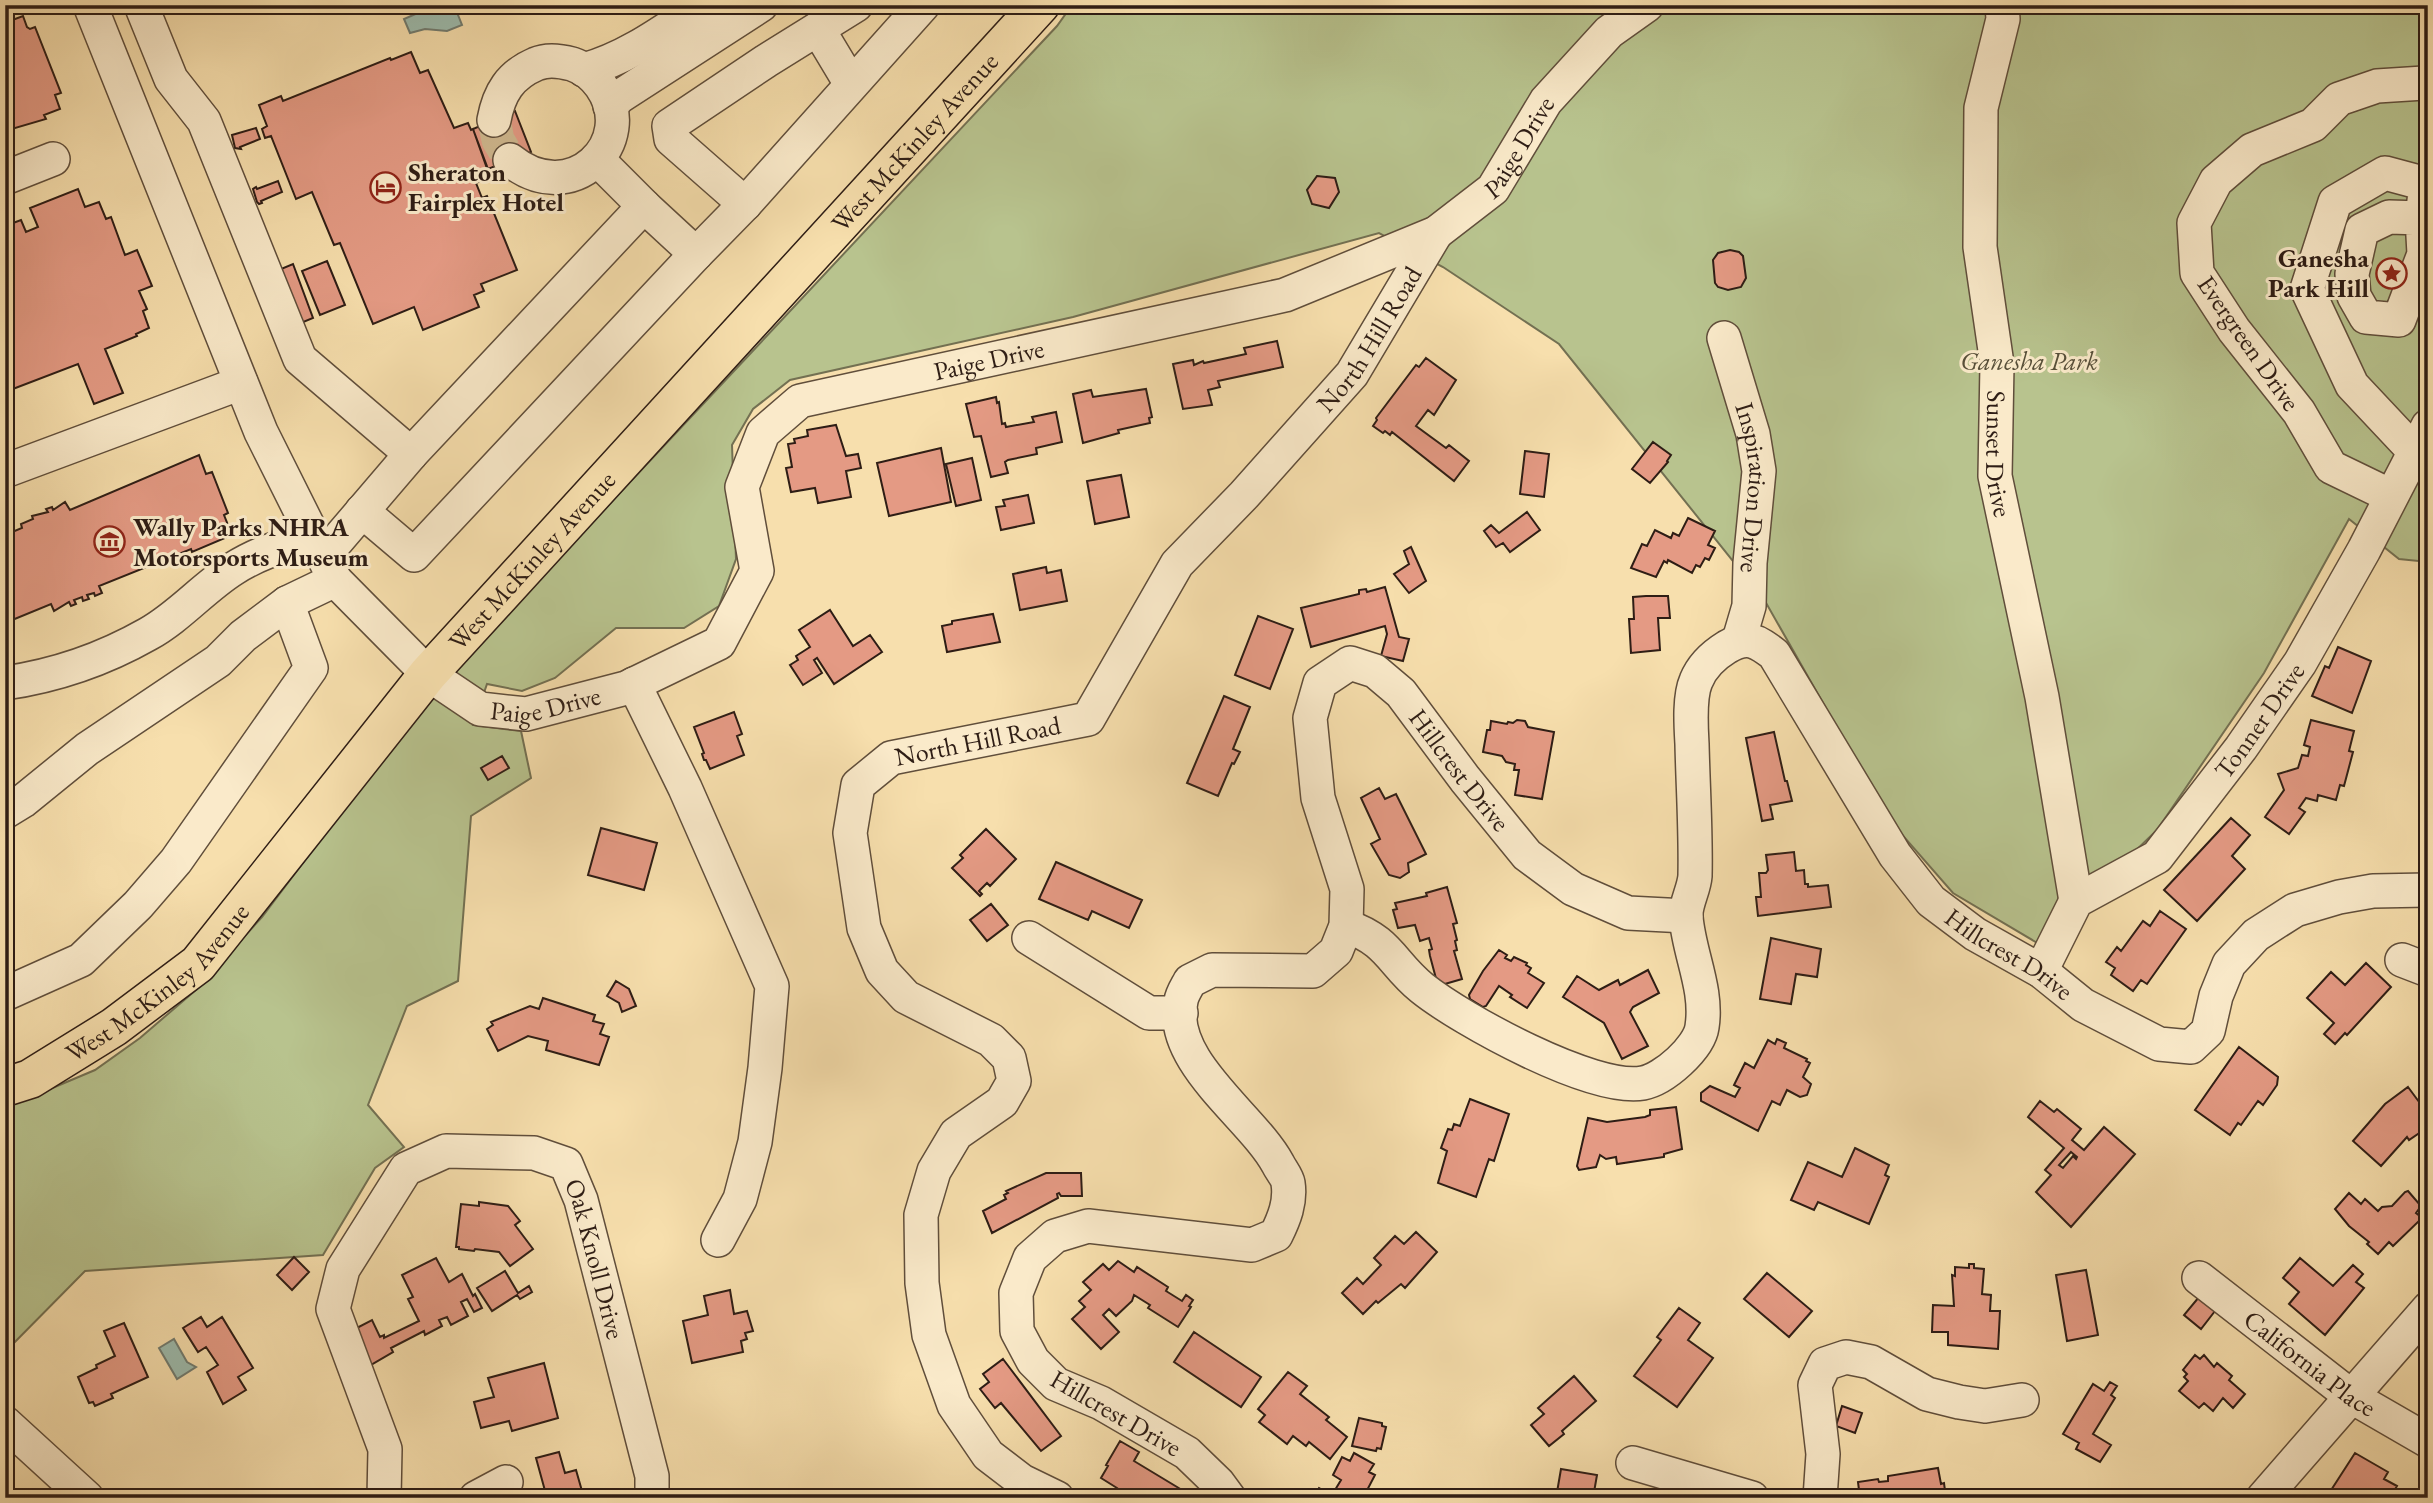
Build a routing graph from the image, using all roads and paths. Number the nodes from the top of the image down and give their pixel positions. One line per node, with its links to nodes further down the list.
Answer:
1 (90, 5): 15 (street, Paige Drive)
2 (141, 5): 12 (street)
3 (703, 5): 11 (street)
4 (761, 5): 16 (street)
5 (856, 5): 10 (street)
6 (923, 5): 13 (street)
7 (1040, 5): 37 (main road, West McKinley Avenue)
8 (1647, 5): 25 (street, Paige Drive)
9 (2002, 5): 42 (street, Sunset Drive)
10 (818, 29): 13 (street); 22 (street)
11 (584, 70): 16 (street); 17 (street)
12 (171, 79): 15 (street); 30 (street)
13 (852, 84): 22 (street)
14 (2428, 86): 32 (street, Evergreen Drive)
15 (126, 96): 28 (street, Paige Drive)
16 (610, 106): 19 (street)
17 (494, 120)
18 (53, 159): 21 (street)
19 (597, 159): 20 (street); 23 (street)
20 (510, 160)
21 (5, 178)
22 (745, 204): 26 (street)
23 (644, 206): 26 (street); 30 (street)
24 (2422, 218): 29 (street)
25 (1436, 233): 39 (street, Paige Drive); 63 (street, North Hill Road)
26 (696, 254): 33 (street)
27 (1724, 338): 36 (street, Inspiration Drive)
28 (241, 383): 31 (street); 34 (street, Paige Drive)
29 (2421, 438): 32 (street, Tonner Drive)
30 (411, 454): 33 (street)
31 (5, 471)
32 (2391, 496): 42 (street, Tonner Drive)
33 (362, 511): 34 (street)
34 (324, 558): 35 (street); 37 (street, Paige Drive); 38 (street)
35 (287, 603): 40 (street); 47 (street)
36 (1738, 640): 43 (street); 46 (street, Hillcrest Drive)
37 (428, 674): 39 (street, Paige Drive); 49 (main road, West McKinley Avenue)
38 (5, 683)
39 (634, 684): 50 (street)
40 (5, 812)
41 (2428, 890): 46 (street, Hillcrest Drive)
42 (2076, 901): 46 (street)
43 (1686, 916): 44 (street); 44 (street, Hillcrest Drive)
44 (1346, 926): 48 (street, Hillcrest Drive)
45 (1029, 938): 48 (street)
46 (2041, 971)
47 (5, 993)
48 (1181, 1013): 64 (street, Hillcrest Drive)
49 (5, 1087)
50 (718, 1240)
51 (2199, 1278): 53 (street, California Place)
52 (2428, 1309): 53 (street)
53 (2352, 1397): 56 (street, California Place); 67 (street)
54 (2022, 1400): 66 (street)
55 (5, 1423): 59 (street)
56 (2428, 1441)
57 (1633, 1463): 65 (street)
58 (506, 1482): 61 (street)
59 (87, 1498)
60 (384, 1498): 62 (street, Oak Knoll Drive)
61 (477, 1498)
62 (652, 1498)
63 (1057, 1498)
64 (1229, 1498)
65 (1752, 1498)
66 (1820, 1498)
67 (2263, 1498)

